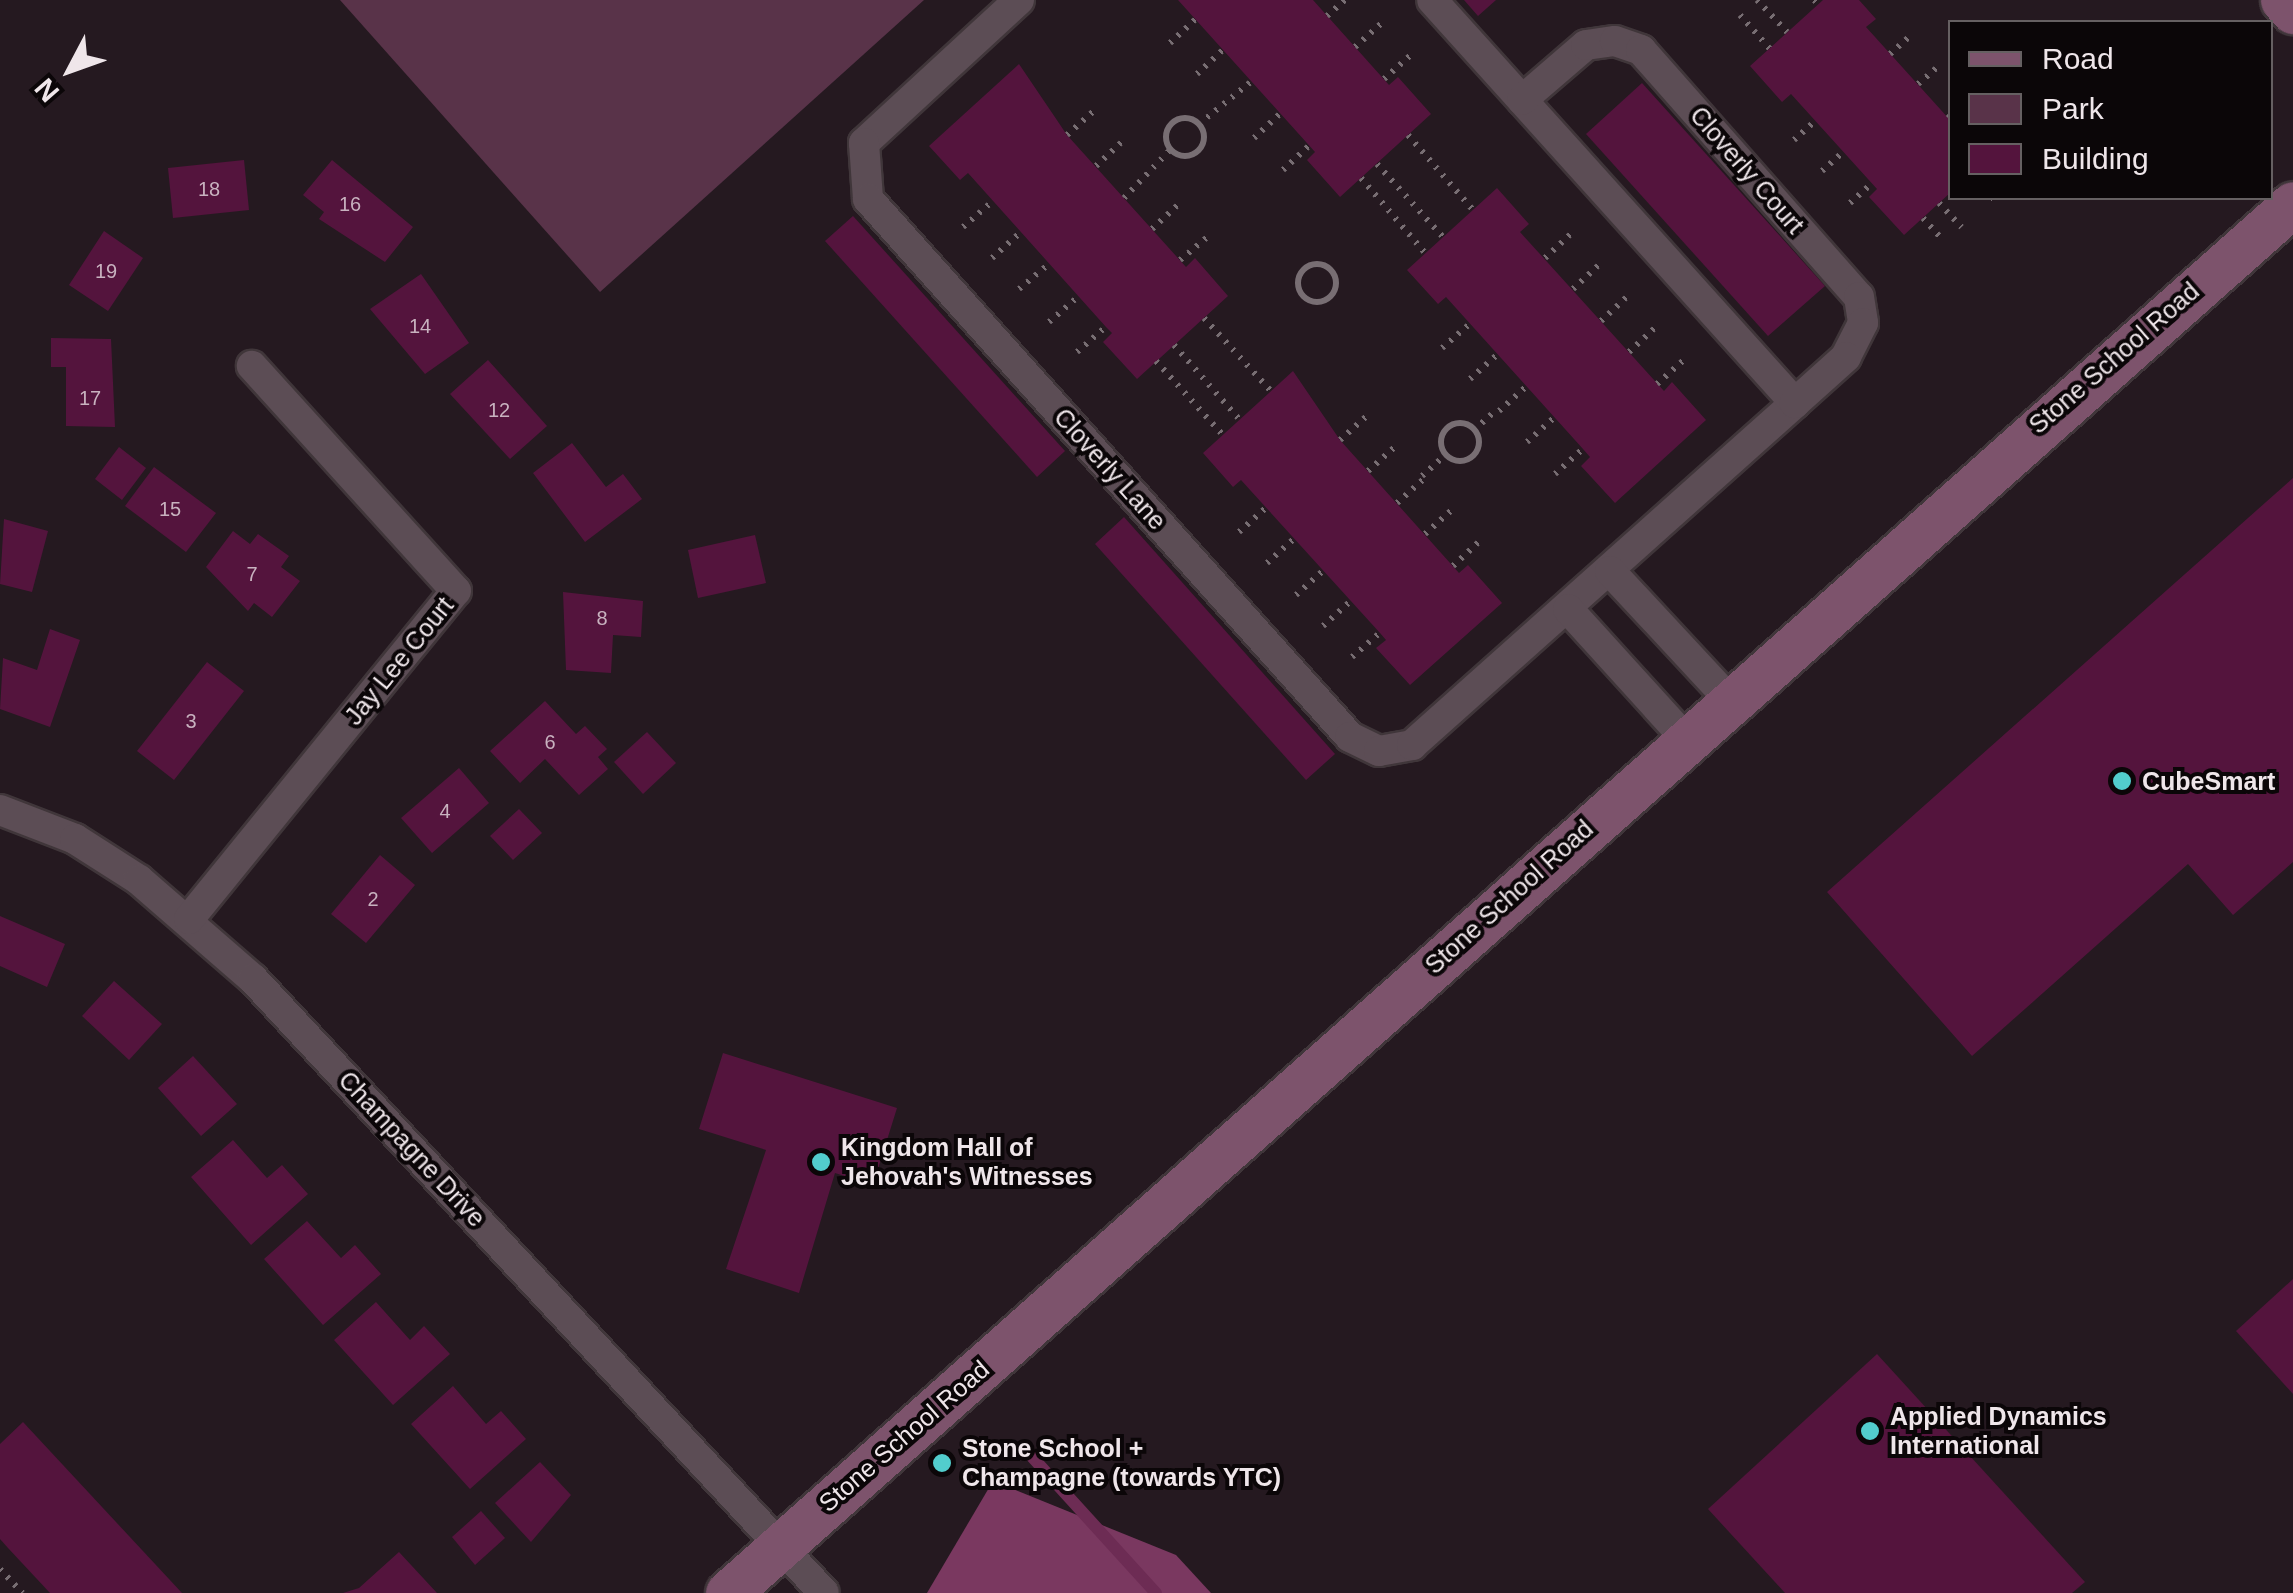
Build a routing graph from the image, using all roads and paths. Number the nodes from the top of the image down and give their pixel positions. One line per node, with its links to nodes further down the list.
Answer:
1 (1020, 0): 114 (street, Cloverly Lane)
2 (1345, 0): 7 (path)
3 (1432, 0): 24 (street)
4 (1757, 0): 11 (path)
5 (2283, 0): 6 (main road)
6 (2293, 10)
7 (1327, 16)
8 (1740, 16): 15 (path)
9 (1196, 20): 13 (path)
10 (1382, 23): 14 (path)
11 (1787, 32)
12 (1912, 34): 17 (path)
13 (1170, 43)
14 (1355, 47)
15 (1770, 48)
16 (1223, 50): 20 (path)
17 (1890, 54)
18 (1410, 55): 21 (path)
19 (1940, 65): 23 (path)
20 (1197, 74)
21 (1384, 79)
22 (1252, 81): 28 (path)
23 (1918, 84)
24 (1522, 100): 88 (street); 88 (street, Cloverly Court)
25 (1094, 111): 29 (path)
26 (1281, 113): 31 (path)
27 (1815, 121): 32 (path)
28 (1199, 124): 35 (path); 35 (path)
29 (1067, 135)
30 (1408, 135): 49 (path)
31 (1254, 138)
32 (1794, 140)
33 (1122, 142): 38 (path)
34 (1310, 145): 39 (path)
35 (1171, 149): 43 (path)
36 (1843, 152): 40 (path)
37 (1376, 164): 57 (path)
38 (1096, 166)
39 (1282, 170)
40 (1822, 172)
41 (1361, 178): 59 (path)
42 (1872, 183): 45 (path)
43 (1124, 198)
44 (993, 201): 51 (path)
45 (1850, 202)
46 (1939, 203): 52 (path)
47 (2293, 204): 118 (main road, Stone School Road)
48 (1178, 205): 53 (path)
49 (1473, 210)
50 (1923, 218): 58 (path)
51 (963, 226)
52 (1961, 227)
53 (1152, 229)
54 (1021, 232): 60 (path)
55 (1571, 234): 61 (path)
56 (1206, 237): 62 (path)
57 (1442, 238)
58 (1944, 242)
59 (1425, 253)
60 (992, 258)
61 (1545, 258)
62 (1180, 260)
63 (1049, 264): 66 (path)
64 (1599, 266): 67 (path)
65 (1299, 277): 65 (path)
66 (1019, 289)
67 (1573, 289)
68 (1079, 296): 72 (path)
69 (1628, 298): 71 (path)
70 (1204, 318): 87 (path)
71 (1601, 321)
72 (1049, 322)
73 (1470, 324): 77 (path)
74 (1106, 327): 78 (path)
75 (1655, 328): 79 (path)
76 (1174, 345): 91 (path)
77 (1442, 348)
78 (1077, 352)
79 (1629, 352)
80 (1497, 354): 84 (path)
81 (1684, 360): 85 (path)
82 (1156, 361): 93 (path)
83 (252, 366): 121 (street, Jay Lee Court)
84 (1470, 379)
85 (1658, 384)
86 (1526, 387): 92 (path)
87 (1271, 390)
88 (1794, 403): 111 (street, Cloverly Lane)
89 (1368, 416): 94 (path)
90 (1554, 418): 95 (path)
91 (1240, 419)
92 (1474, 430): 98 (path); 98 (path)
93 (1222, 434)
94 (1340, 440)
95 (1527, 442)
96 (1395, 447): 99 (path)
97 (1583, 449): 100 (path)
98 (1445, 454): 101 (path)
99 (1368, 471)
100 (1555, 474)
101 (1397, 503)
102 (1266, 508): 104 (path)
103 (1452, 510): 105 (path)
104 (1239, 532)
105 (1425, 534)
106 (1294, 539): 108 (path)
107 (1480, 541): 109 (path)
108 (1267, 563)
109 (1453, 566)
110 (1323, 571): 112 (path)
111 (1610, 571): 114 (street, Cloverly Lane); 118 (street)
112 (1296, 595)
113 (1351, 601): 115 (path)
114 (1568, 609): 119 (street)
115 (1323, 626)
116 (1380, 633): 117 (path)
117 (1352, 657)
118 (1729, 699): 119 (main road, Stone School Road)
119 (1684, 738): 122 (main road, Stone School Road)
120 (0, 810): 121 (street, Champagne Drive)
121 (189, 918): 122 (street, Champagne Drive)
122 (780, 1545): 125 (main road, Stone School Road); 126 (street, Champagne Drive)
123 (0, 1569): 124 (path)
124 (22, 1593)
125 (728, 1593)
126 (824, 1593)

